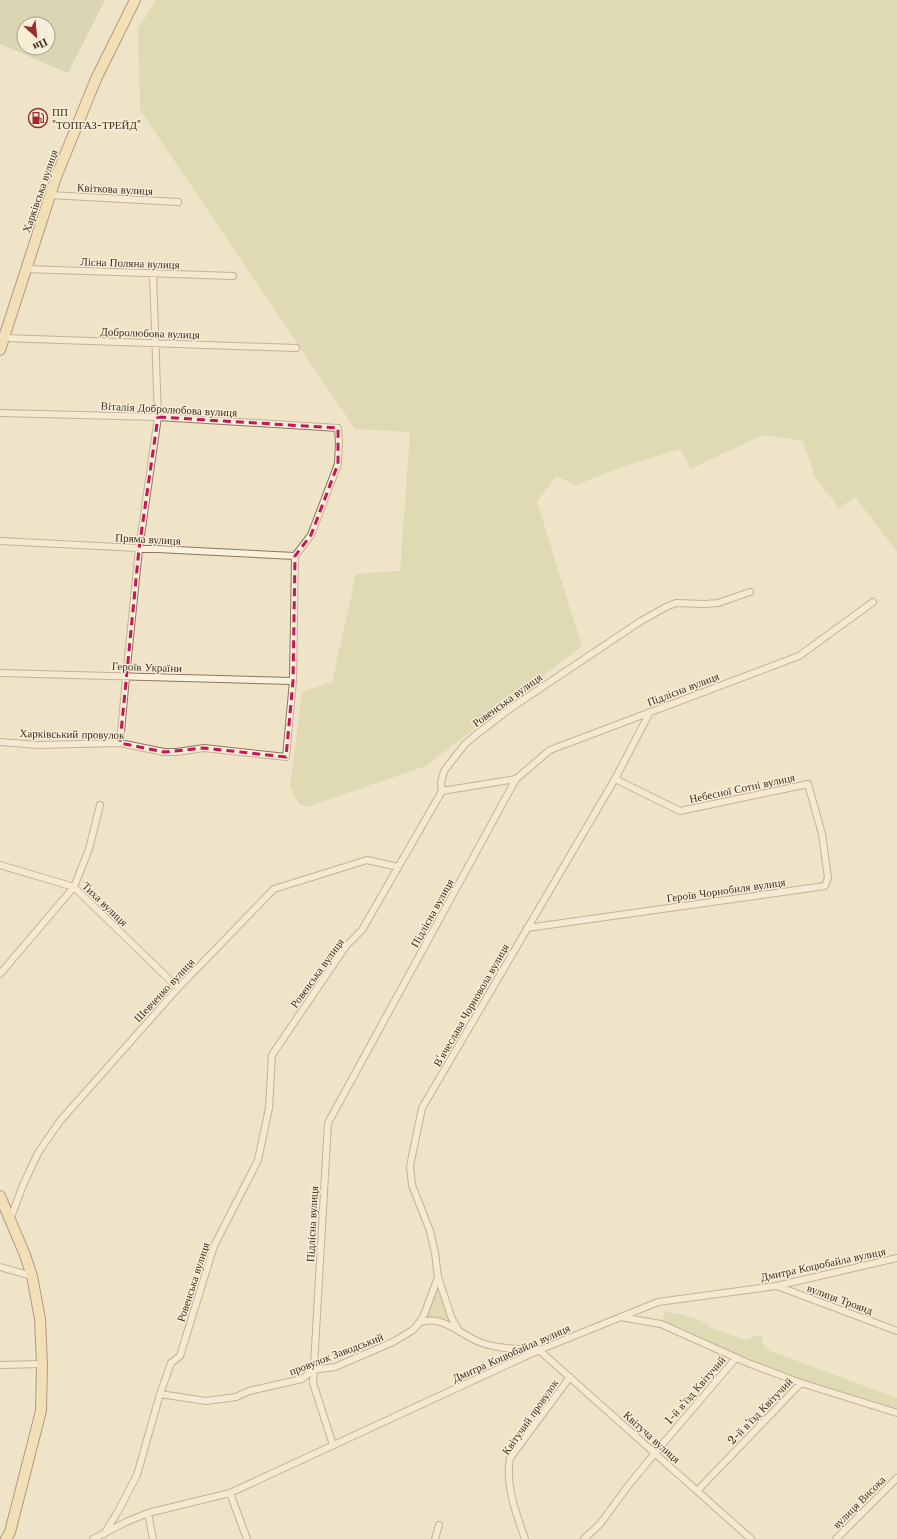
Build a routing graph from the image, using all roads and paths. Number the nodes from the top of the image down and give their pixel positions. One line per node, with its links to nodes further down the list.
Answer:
1 (135, 0): 2 (main road, Харківська вулиця)
2 (50, 195): 3 (street, Квіткова вулиця); 4 (main road, Харківська вулиця)
3 (178, 202)
4 (26, 269): 5 (street, Лісна Поляна вулиця); 7 (main road, Харківська вулиця)
5 (153, 274): 6 (street, Лісна Поляна вулиця); 8 (street)
6 (233, 276)
7 (3, 333): 8 (street, Добролюбова вулиця); 10 (main road, Харківська вулиця)
8 (154, 343): 9 (street, Добролюбова вулиця); 12 (street)
9 (296, 348)
10 (0, 350)
11 (0, 413): 12 (street, Віталія Добролюбова вулиця)
12 (158, 417): 14 (street); 15 (street, Віталія Добролюбова вулиця)
13 (0, 541): 14 (street, Пряма вулиця)
14 (139, 549): 15 (street, Пряма вулиця); 19 (street)
15 (296, 556): 20 (street)
16 (750, 592): 27 (street, Ровенська вулиця)
17 (873, 602): 21 (street, Підлісна вулиця)
18 (0, 673): 19 (street, Героїв України)
19 (126, 677): 20 (street, Героїв України); 23 (street)
20 (293, 681): 23 (street, Харківський провулок)
21 (650, 712): 24 (street, Підлісна вулиця); 25 (street, В'ячеслава Чорновола вулиця)
22 (0, 742): 23 (street, Харківський провулок)
23 (120, 743)
24 (516, 779): 27 (street); 50 (street, Підлісна вулиця)
25 (615, 779): 26 (street, Небесної Сотні вулиця); 32 (street, В'ячеслава Чорновола вулиця)
26 (808, 784): 32 (street, Героїв Чорнобиля вулиця)
27 (442, 791): 30 (street, Ровенська вулиця)
28 (100, 805): 31 (street)
29 (0, 865): 31 (street, Тиха вулиця)
30 (398, 867): 34 (street, Шевченко вулиця); 53 (street, Ровенська вулиця)
31 (74, 887): 33 (street); 34 (street, Тиха вулиця)
32 (527, 928): 40 (street, В'ячеслава Чорновола вулиця)
33 (0, 974)
34 (178, 988): 36 (street, Шевченко вулиця)
35 (0, 1196): 36 (main road)
36 (10, 1220): 39 (main road)
37 (897, 1258): 41 (street, Дмитра Коцюбайла вулиця)
38 (0, 1267): 39 (street)
39 (32, 1276): 48 (main road)
40 (438, 1277): 43 (street); 44 (street, В'ячеслава Чорновола вулиця)
41 (776, 1286): 42 (street, Дмитра Коцюбайла вулиця); 45 (street, вулиця Троянд)
42 (620, 1317): 46 (street, Дмитра Коцюбайла вулиця); 47 (street)
43 (419, 1323): 44 (street); 50 (street, провулок Заводський)
44 (458, 1329): 46 (street)
45 (897, 1331)
46 (539, 1350): 51 (street, Квітуча вулиця); 55 (street, Дмитра Коцюбайла вулиця)
47 (736, 1358): 52 (street); 56 (street, 1-й в'їзд Квітучий)
48 (42, 1364): 49 (street); 63 (main road)
49 (0, 1365)
50 (313, 1370): 53 (street, провулок Заводський); 55 (street, Підлісна вулиця)
51 (570, 1377): 56 (street, Квітуча вулиця); 68 (street, Квітучий провулок)
52 (801, 1383): 54 (street, 2-й в'їзд Квітучий); 58 (street, 2-й в'їзд Квітучий)
53 (160, 1394): 62 (street, Ровенська вулиця)
54 (897, 1413)
55 (333, 1445): 59 (street, Дмитра Коцюбайла вулиця)
56 (655, 1453): 58 (street, Квітуча вулиця); 69 (street, 1-й в'їзд Квітучий)
57 (897, 1478): 71 (street, вулиця Висока)
58 (697, 1491): 70 (street, Квітуча вулиця)
59 (230, 1493): 60 (street, Дмитра Коцюбайла вулиця); 66 (street)
60 (148, 1513): 62 (street, Дмитра Коцюбайла вулиця); 65 (street)
61 (439, 1524): 67 (street)
62 (104, 1534): 64 (street, Дмитра Коцюбайла вулиця)
63 (6, 1539)
64 (93, 1539)
65 (153, 1539)
66 (247, 1539)
67 (434, 1539)
68 (525, 1539)
69 (584, 1539)
70 (751, 1539)
71 (836, 1539)

